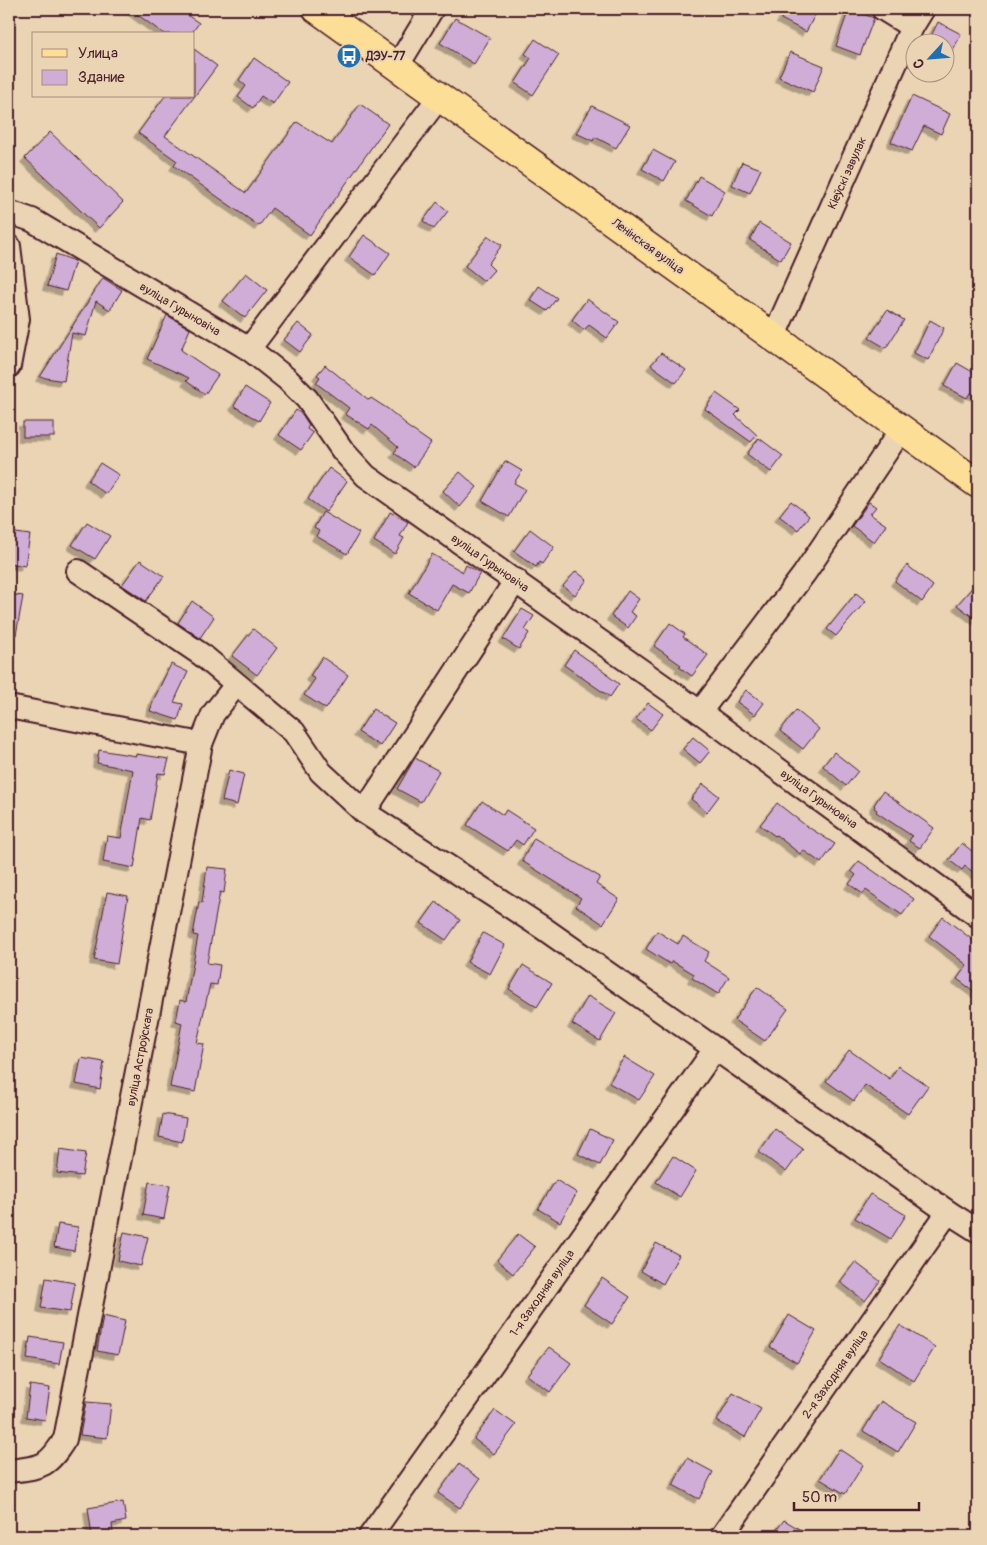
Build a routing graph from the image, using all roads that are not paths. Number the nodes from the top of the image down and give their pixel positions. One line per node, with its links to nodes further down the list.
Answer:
1 (317, 9): 5 (main road, Ленінская вуліца)
2 (432, 9): 5 (street)
3 (883, 9): 4 (street)
4 (917, 18): 9 (street, Кіеўскі завулак)
5 (398, 65): 6 (main road, Ленінская вуліца)
6 (440, 96): 9 (main road, Ленінская вуліца); 10 (street)
7 (9, 212): 10 (street, вуліца Гурыновіча)
8 (9, 246): 11 (street)
9 (773, 338): 12 (main road, Ленінская вуліца)
10 (249, 349): 15 (street, вуліца Гурыновіча)
11 (9, 366)
12 (901, 430): 13 (main road, Ленінская вуліца); 18 (street)
13 (978, 484)
14 (78, 571): 16 (street)
15 (516, 580): 18 (street, вуліца Гурыновіча); 20 (street)
16 (236, 685): 19 (street, вуліца Астроўскага); 20 (street)
17 (9, 707): 19 (street)
18 (700, 712): 21 (street, вуліца Гурыновіча)
19 (201, 744): 25 (street, вуліца Астроўскага)
20 (364, 812): 22 (street)
21 (978, 916)
22 (715, 1049): 23 (street); 26 (street, 1-я Заходняя вуліца)
23 (948, 1212): 24 (street); 27 (street, 2-я Заходняя вуліца)
24 (978, 1231)
25 (9, 1471)
26 (370, 1536)
27 (722, 1536)

